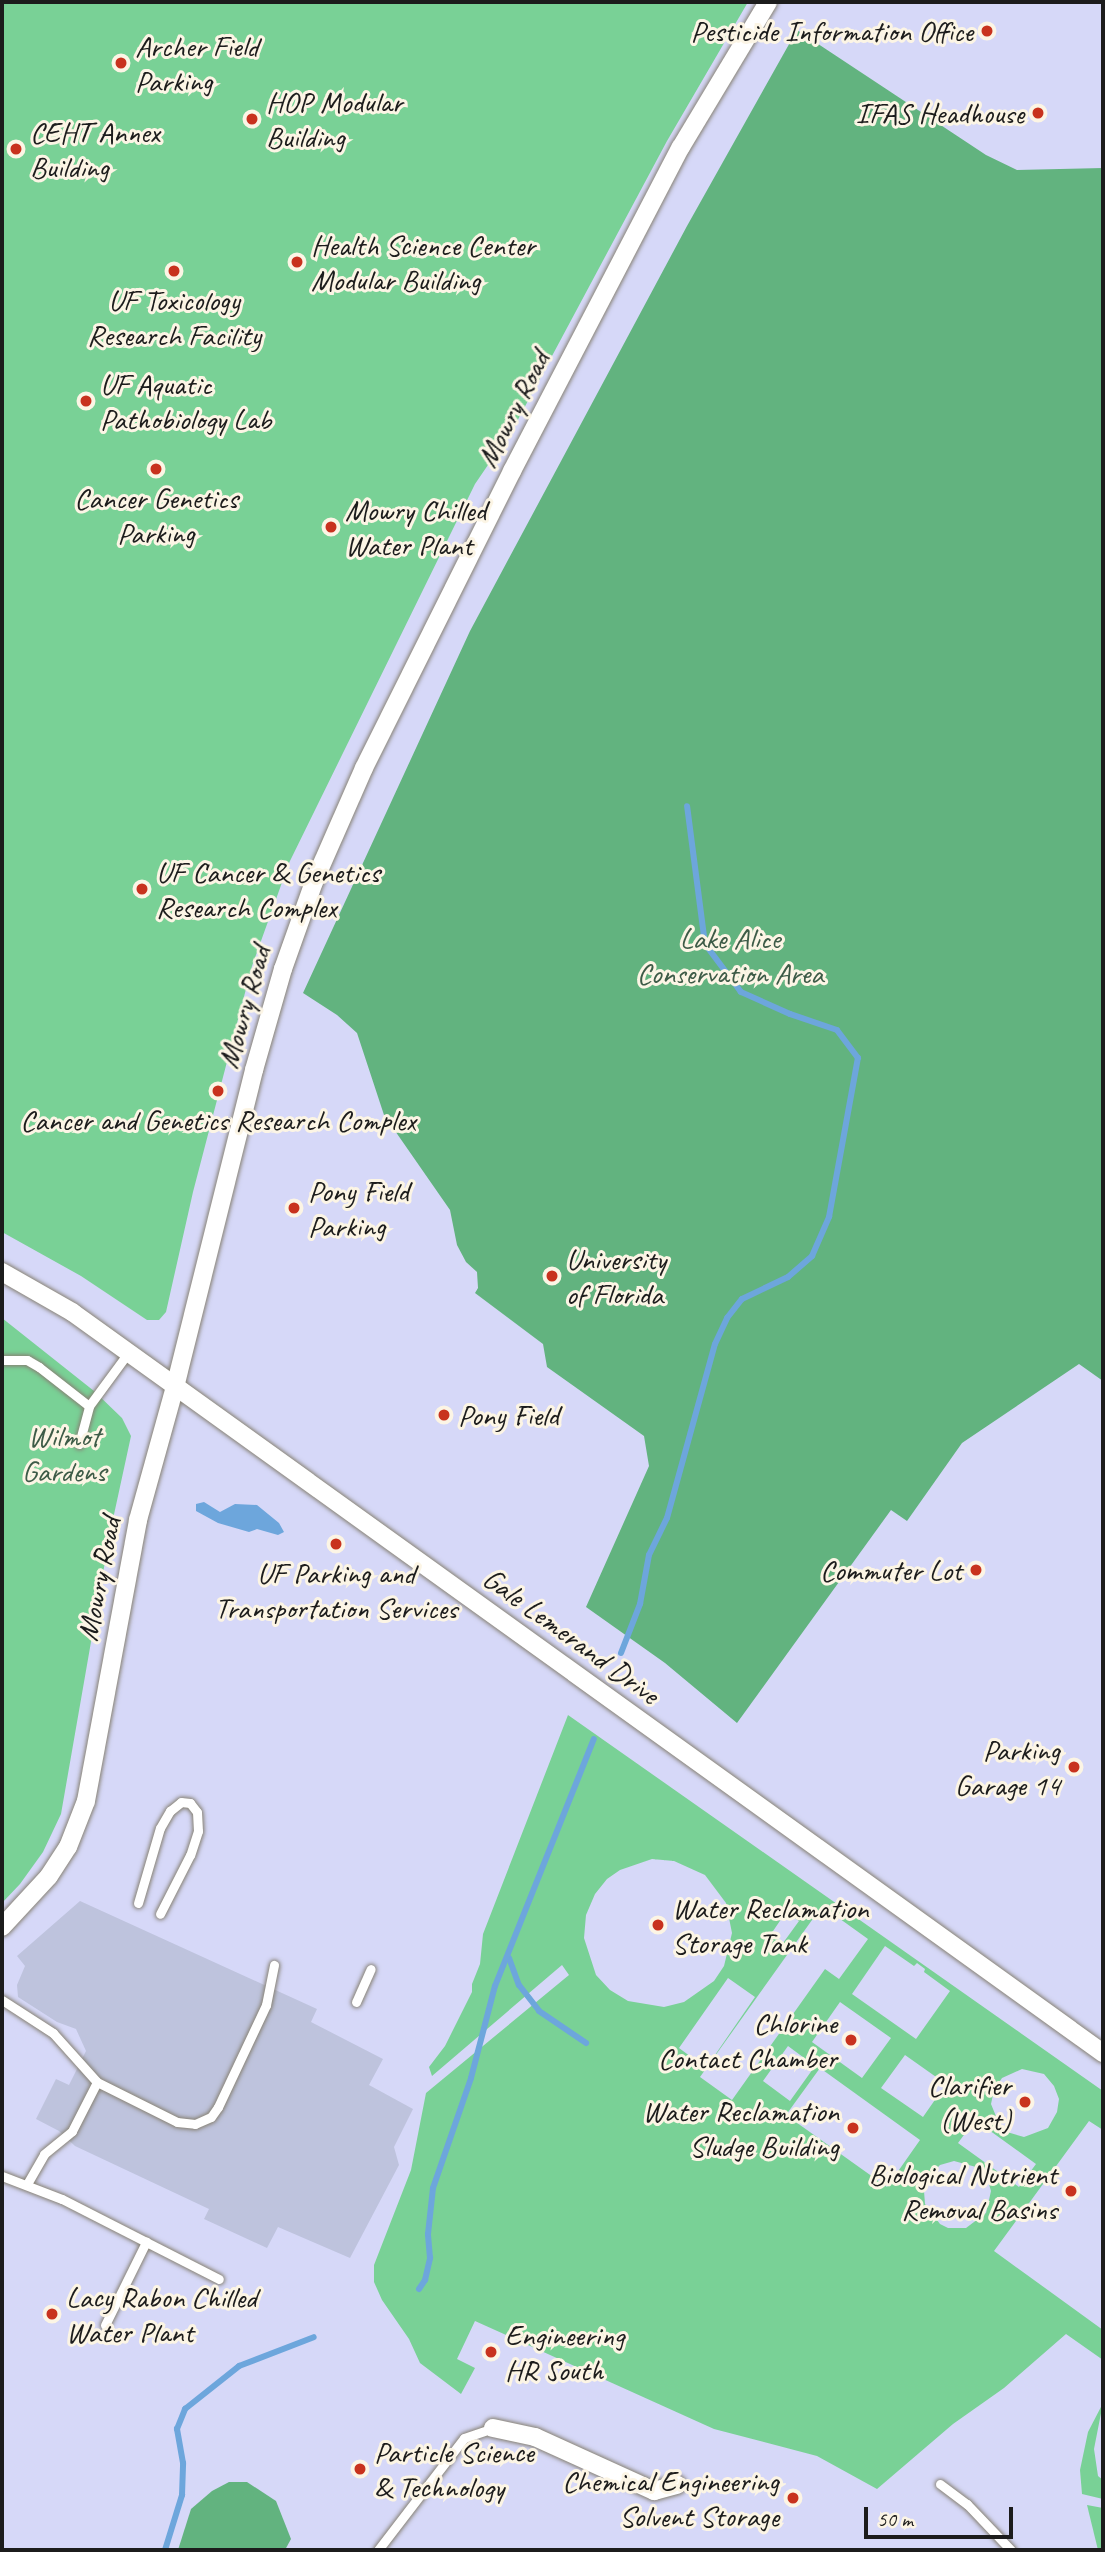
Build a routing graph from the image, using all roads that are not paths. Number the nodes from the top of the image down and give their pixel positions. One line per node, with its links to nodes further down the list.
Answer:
1 (768, 2): 5 (street, Mowry Road)
2 (2, 1272): 3 (street, Gale Lemerand Drive)
3 (128, 1353): 5 (street, Gale Lemerand Drive); 6 (lane)
4 (2, 1360): 6 (lane)
5 (175, 1387): 10 (street, Mowry Road); 15 (street, Gale Lemerand Drive)
6 (89, 1406): 7 (lane)
7 (79, 1444)
8 (138, 1903): 9 (lane)
9 (160, 1914)
10 (2, 1927)
11 (274, 1965): 16 (lane)
12 (371, 1969): 14 (lane)
13 (2, 2000): 16 (lane)
14 (356, 2002)
15 (1103, 2053)
16 (97, 2082): 18 (lane)
17 (2, 2176): 18 (lane)
18 (27, 2184): 19 (lane)
19 (146, 2242): 20 (lane); 21 (lane)
20 (219, 2279)
21 (105, 2325)
22 (493, 2428): 24 (street); 25 (lane)
23 (940, 2484): 26 (lane)
24 (677, 2486)
25 (378, 2550)
26 (1011, 2550)

